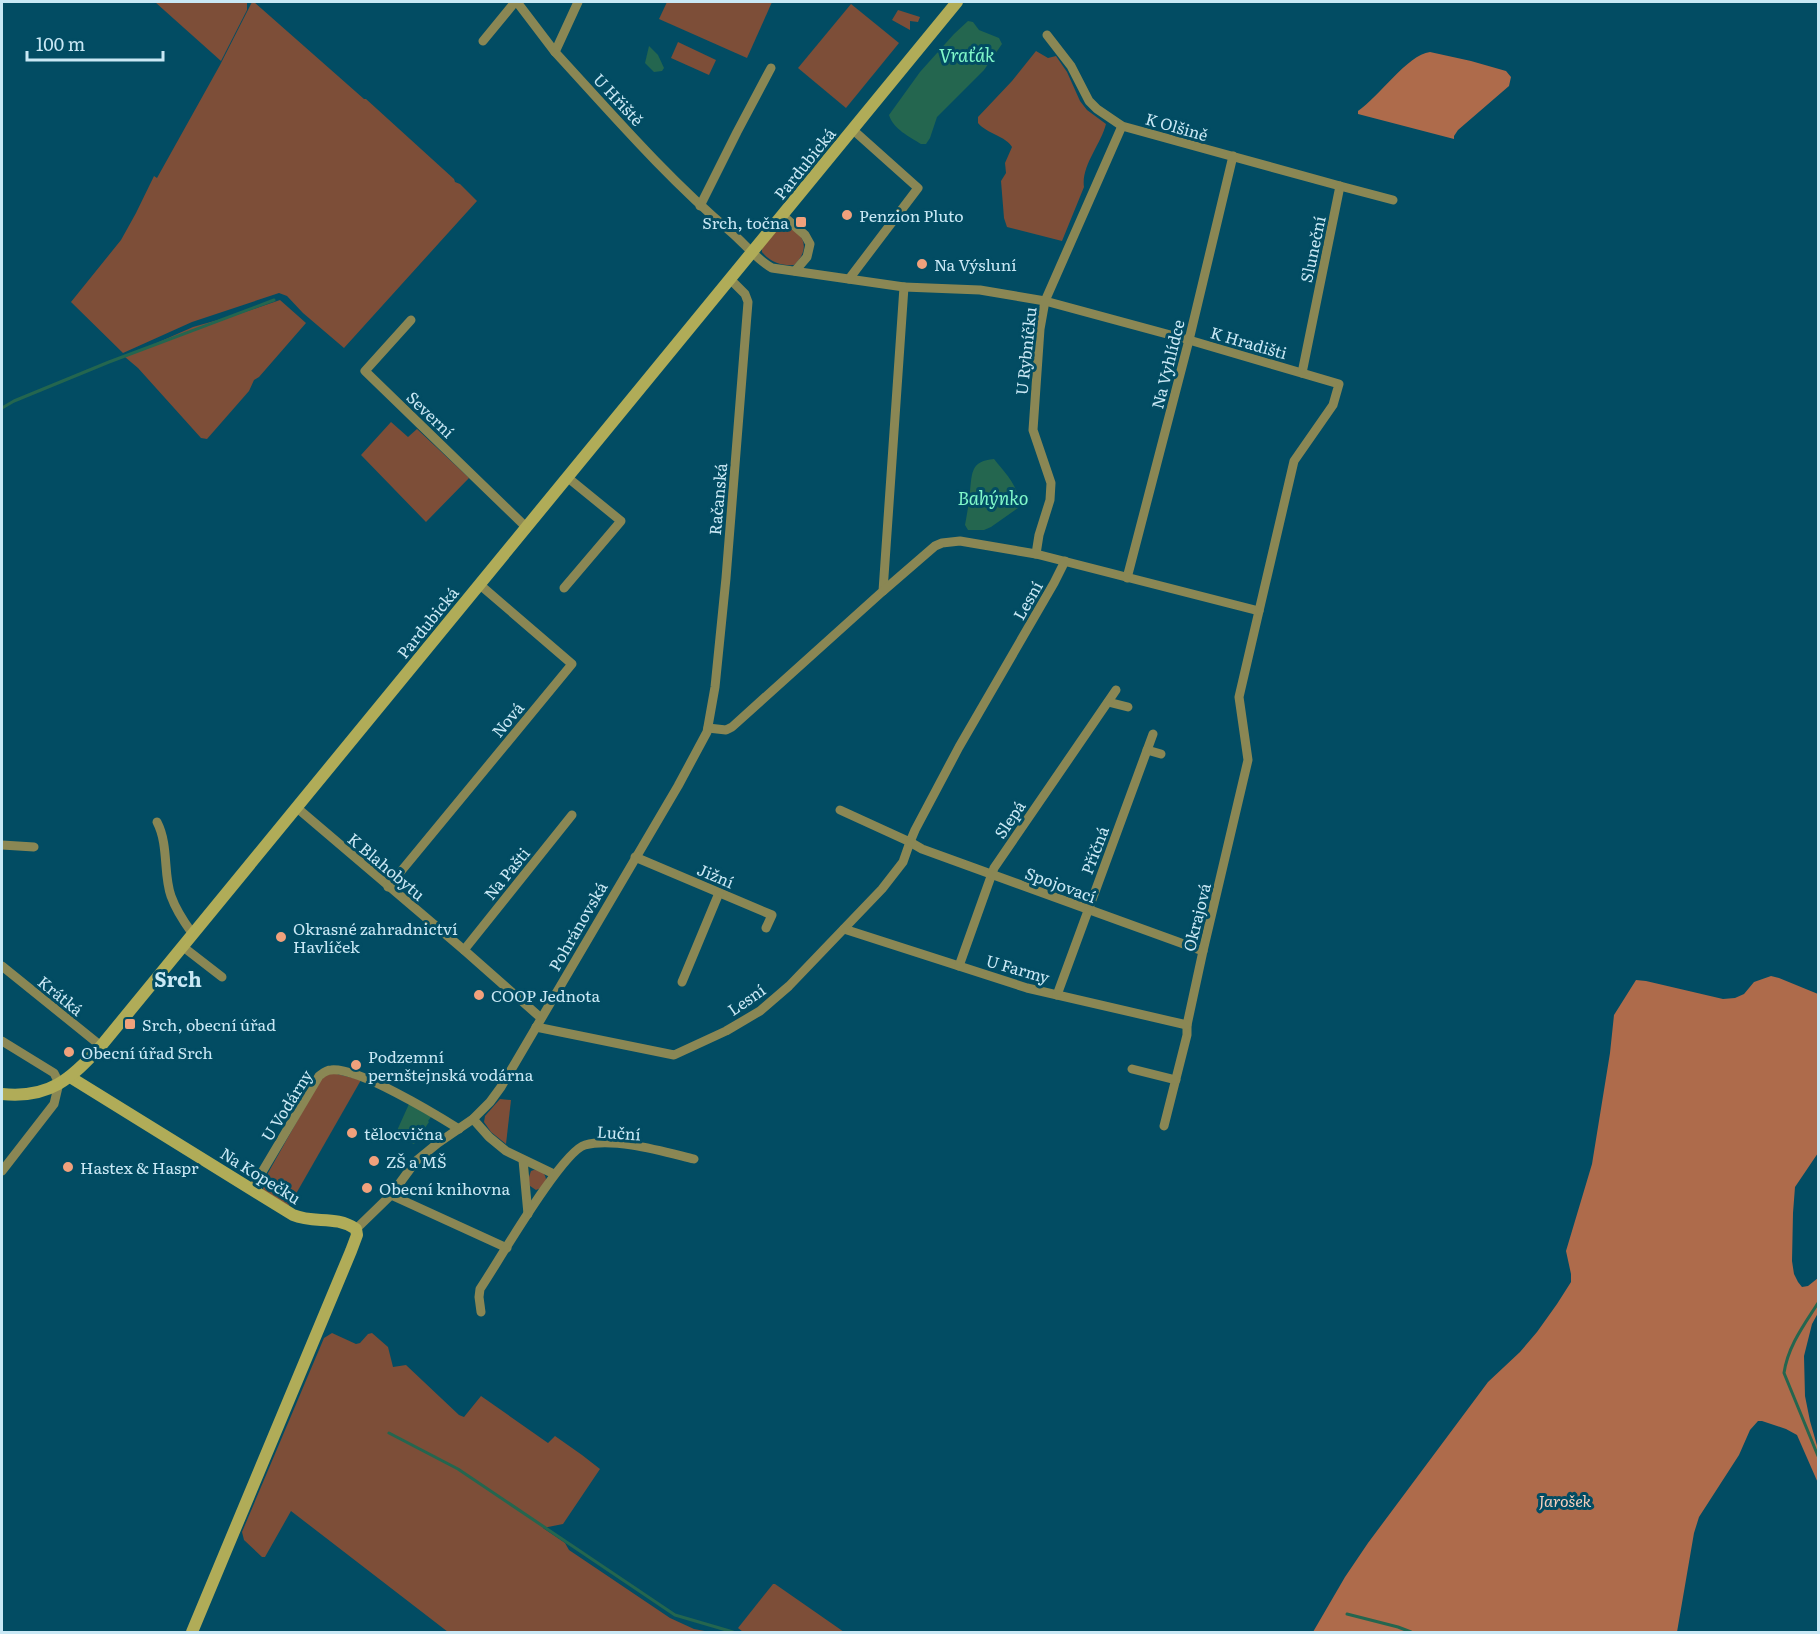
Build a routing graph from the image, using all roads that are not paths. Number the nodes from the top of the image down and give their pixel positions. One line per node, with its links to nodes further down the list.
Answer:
1 (516, 2): 5 (street); 6 (street, U Hřiště)
2 (578, 2): 6 (street)
3 (957, 2): 9 (street, Pardubická)
4 (1047, 36): 8 (street, K Olšině)
5 (483, 40)
6 (555, 52): 13 (street, U Hřiště)
7 (771, 68): 13 (street)
8 (1122, 126): 10 (street, K Olšině); 20 (street, U Rybníčku)
9 (852, 129): 14 (street, Pardubická); 18 (street, Pardubická)
10 (1233, 156): 11 (street, K Olšině); 22 (street, Na Vyhlídce)
11 (1340, 186): 12 (street); 23 (street, Sluneční)
12 (1393, 200)
13 (700, 206): 15 (street, U Hřiště)
14 (782, 215): 15 (street, Pardubická); 16 (street)
15 (752, 253): 16 (street); 17 (street, Pardubická)
16 (795, 271): 18 (street)
17 (730, 279): 24 (street, Pardubická); 36 (street, Račanská)
18 (849, 279): 19 (street)
19 (904, 287): 20 (street); 31 (street)
20 (1045, 301): 22 (street, K Hradišti); 26 (street, U Rybníčku)
21 (411, 320): 25 (street, Severní)
22 (1189, 340): 23 (street, K Hradišti); 28 (street, Na Vyhlídce)
23 (1302, 373): 32 (street, K Hradišti)
24 (567, 477): 25 (street, Pardubická); 30 (street)
25 (526, 527): 29 (street, Pardubická)
26 (1036, 554): 27 (street); 31 (street)
27 (1065, 561): 28 (street); 44 (street, Lesní)
28 (1127, 578): 32 (street)
29 (479, 584): 40 (street, Pardubická); 49 (street, Nová)
30 (564, 588)
31 (883, 591): 36 (street)
32 (1259, 611): 57 (street, Okrajová)
33 (1116, 690): 34 (street, Slepá)
34 (1108, 702): 35 (street); 48 (street, Slepá)
35 (1128, 707)
36 (708, 728): 47 (street, Pohránovská)
37 (1153, 734): 38 (street, Příčná)
38 (1148, 750): 39 (street); 51 (street, Příčná)
39 (1161, 754)
40 (296, 807): 49 (street, K Blahobytu); 54 (street, Pardubická)
41 (840, 810): 44 (street)
42 (572, 815): 56 (street, Na Pašti)
43 (158, 822): 54 (street)
44 (910, 842): 48 (street, Spojovací); 53 (street, Lesní)
45 (2, 845): 46 (street)
46 (34, 847)
47 (635, 857): 50 (street, Jižní); 63 (street, Pohránovská)
48 (992, 875): 51 (street, Spojovací); 59 (street, Slepá)
49 (388, 887): 56 (street, K Blahobytu)
50 (719, 893): 52 (street, Jižní); 61 (street)
51 (1088, 910): 57 (street, Spojovací); 62 (street, Příčná)
52 (766, 928)
53 (844, 929): 59 (street, U Farmy); 63 (street, Lesní)
54 (192, 933): 55 (street, Pardubická)
55 (182, 946): 60 (street); 66 (street, Pardubická)
56 (464, 950): 63 (street, K Blahobytu)
57 (1203, 951): 64 (street, Okrajová)
58 (2, 966): 66 (street, Krátká)
59 (959, 966): 62 (street, U Farmy)
60 (222, 977)
61 (682, 982)
62 (1057, 995): 64 (street, U Farmy)
63 (538, 1022): 71 (street, Pohránovská)
64 (1187, 1025): 69 (street, Okrajová)
65 (2, 1041): 68 (street)
66 (101, 1046): 68 (street, Pardubická)
67 (1132, 1070): 69 (street)
68 (65, 1080): 70 (street, Pardubická); 76 (street); 78 (street, Na Kopečku)
69 (1176, 1080): 72 (street, Okrajová)
70 (2, 1094)
71 (473, 1119): 73 (street, Pohránovská); 75 (street)
72 (1164, 1126)
73 (459, 1129): 78 (street, U Vodárny); 79 (street, Pohránovská)
74 (694, 1159): 77 (street, Luční)
75 (523, 1160): 77 (street); 80 (street)
76 (2, 1171)
77 (554, 1174): 80 (street, Luční)
78 (252, 1189): 81 (street, Na Kopečku)
79 (391, 1195): 81 (street, Pohránovská); 82 (street)
80 (528, 1214): 82 (street, Luční)
81 (356, 1229): 84 (street)
82 (507, 1248): 83 (street, Luční)
83 (481, 1312)
84 (192, 1632)

